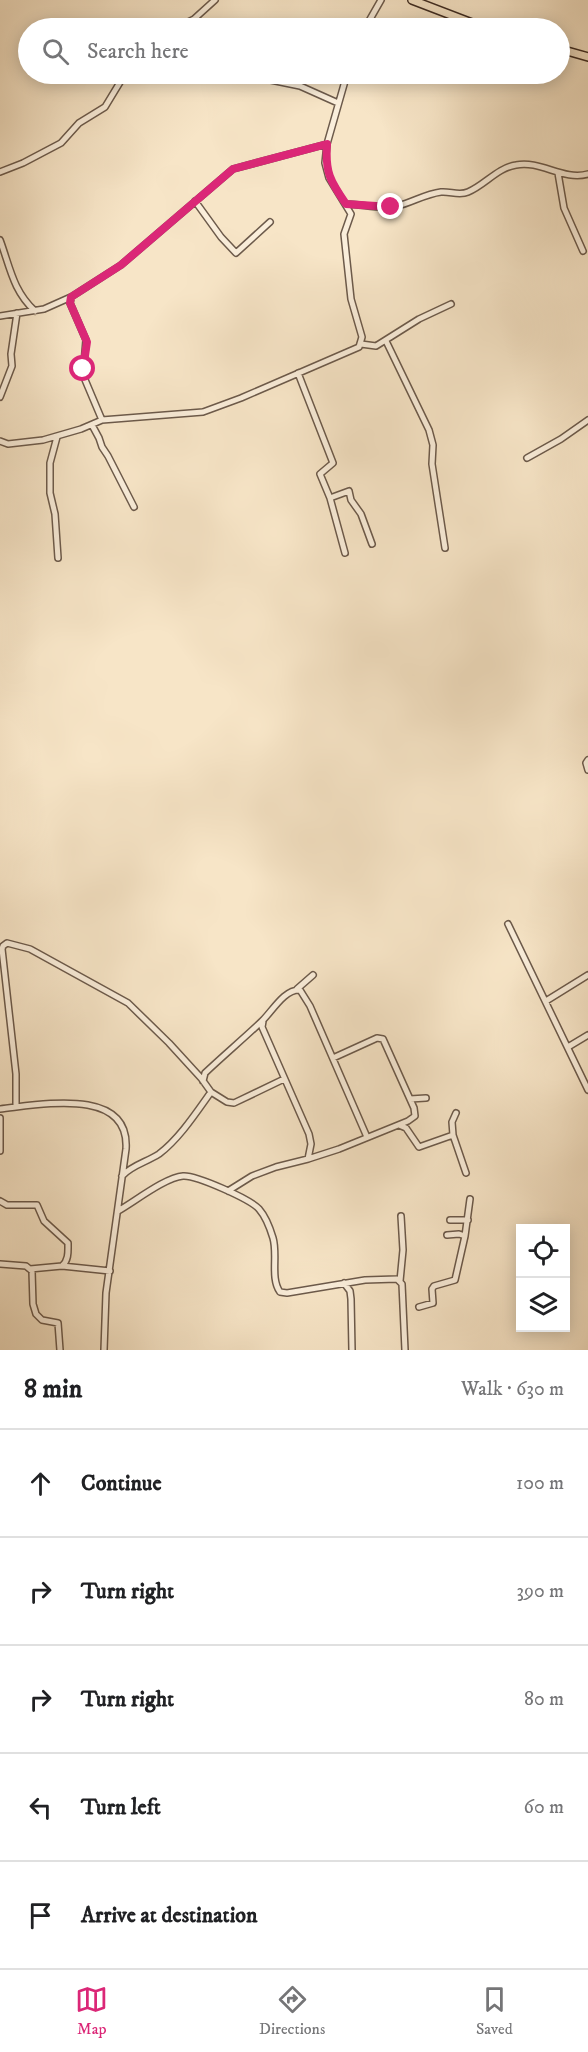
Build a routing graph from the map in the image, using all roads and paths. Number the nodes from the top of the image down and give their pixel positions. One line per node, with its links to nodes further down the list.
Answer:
1 (215, 0): 4 (street)
2 (381, 0): 5 (street)
3 (412, 0): 6 (main road)
4 (195, 18)
5 (371, 18)
6 (458, 18)
7 (570, 52): 8 (main road)
8 (588, 57)
9 (119, 84): 14 (street)
10 (290, 84): 12 (street)
11 (344, 84): 12 (street)
12 (338, 103): 13 (street)
13 (327, 144): 17 (street); 18 (street)
14 (0, 172)
15 (558, 173): 16 (street); 18 (street); 21 (street)
16 (588, 174)
17 (195, 201): 19 (street); 22 (street)
18 (346, 204): 28 (street)
19 (270, 222)
20 (0, 240): 24 (street)
21 (584, 251)
22 (71, 297): 24 (street); 31 (street)
23 (451, 304): 27 (street)
24 (34, 311): 25 (street)
25 (17, 313): 26 (street); 30 (street)
26 (0, 316)
27 (386, 341): 28 (street); 40 (street)
28 (361, 344): 29 (street)
29 (298, 373): 31 (street); 37 (street)
30 (0, 397)
31 (102, 420): 33 (street)
32 (588, 420): 36 (street)
33 (92, 425): 34 (street); 38 (street)
34 (57, 437): 35 (street); 42 (street)
35 (0, 441)
36 (527, 458)
37 (330, 498): 39 (street); 41 (street)
38 (134, 507)
39 (372, 544)
40 (445, 548)
41 (345, 553)
42 (58, 558)
43 (588, 760): 44 (street)
44 (588, 770)
45 (508, 924): 49 (street)
46 (313, 975): 48 (street)
47 (588, 975): 49 (street)
48 (297, 989): 50 (street); 53 (street)
49 (546, 1001): 52 (street)
50 (263, 1021): 54 (street); 55 (street)
51 (588, 1035): 52 (street)
52 (568, 1047): 56 (street)
53 (333, 1058): 59 (street); 66 (street)
54 (284, 1079): 57 (street); 68 (street)
55 (203, 1081): 57 (street); 60 (street)
56 (588, 1090)
57 (211, 1092): 70 (street)
58 (426, 1098): 59 (street)
59 (410, 1099): 64 (street)
60 (16, 1107): 61 (street); 70 (street)
61 (0, 1109)
62 (456, 1113): 65 (street)
63 (0, 1118): 67 (street)
64 (399, 1125): 65 (street); 66 (street)
65 (453, 1135): 69 (street)
66 (367, 1137): 68 (street)
67 (0, 1151)
68 (308, 1159): 71 (street)
69 (466, 1173)
70 (122, 1176): 74 (street)
71 (228, 1191): 74 (street); 85 (street)
72 (470, 1199): 77 (street)
73 (0, 1201): 81 (street)
74 (118, 1211): 83 (street)
75 (400, 1216): 84 (street)
76 (450, 1220): 77 (street)
77 (468, 1220): 79 (street)
78 (447, 1235): 79 (street)
79 (465, 1236): 86 (street)
80 (0, 1264): 82 (street)
81 (62, 1266): 82 (street); 83 (street)
82 (30, 1269): 87 (street)
83 (110, 1271): 88 (street)
84 (400, 1281): 85 (street); 90 (street)
85 (344, 1283): 89 (street)
86 (419, 1307)
87 (60, 1350)
88 (104, 1350)
89 (352, 1350)
90 (405, 1350)

